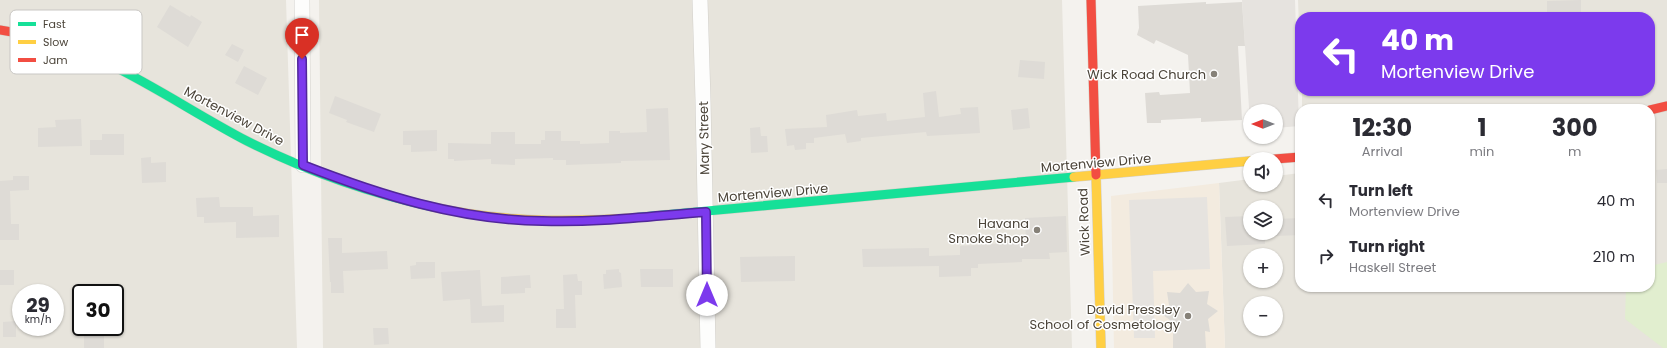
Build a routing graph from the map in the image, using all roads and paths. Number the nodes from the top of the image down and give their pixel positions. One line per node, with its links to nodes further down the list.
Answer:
1 (302, 0): 12 (street)
2 (700, 0): 14 (street, Mary Street)
3 (1091, 0): 13 (street, Wick Road)
4 (0, 30): 5 (street, Mortenview Drive)
5 (10, 32)
6 (129, 74): 12 (street, Mortenview Drive)
7 (1667, 106): 8 (street)
8 (1655, 109)
9 (1295, 157): 10 (street)
10 (1283, 158)
11 (1243, 162): 13 (street, Mortenview Drive)
12 (303, 165): 14 (street, Mortenview Drive)
13 (1096, 175): 14 (street, Mortenview Drive); 16 (street, Wick Road)
14 (706, 212): 15 (street, Mary Street)
15 (708, 348)
16 (1101, 348)

